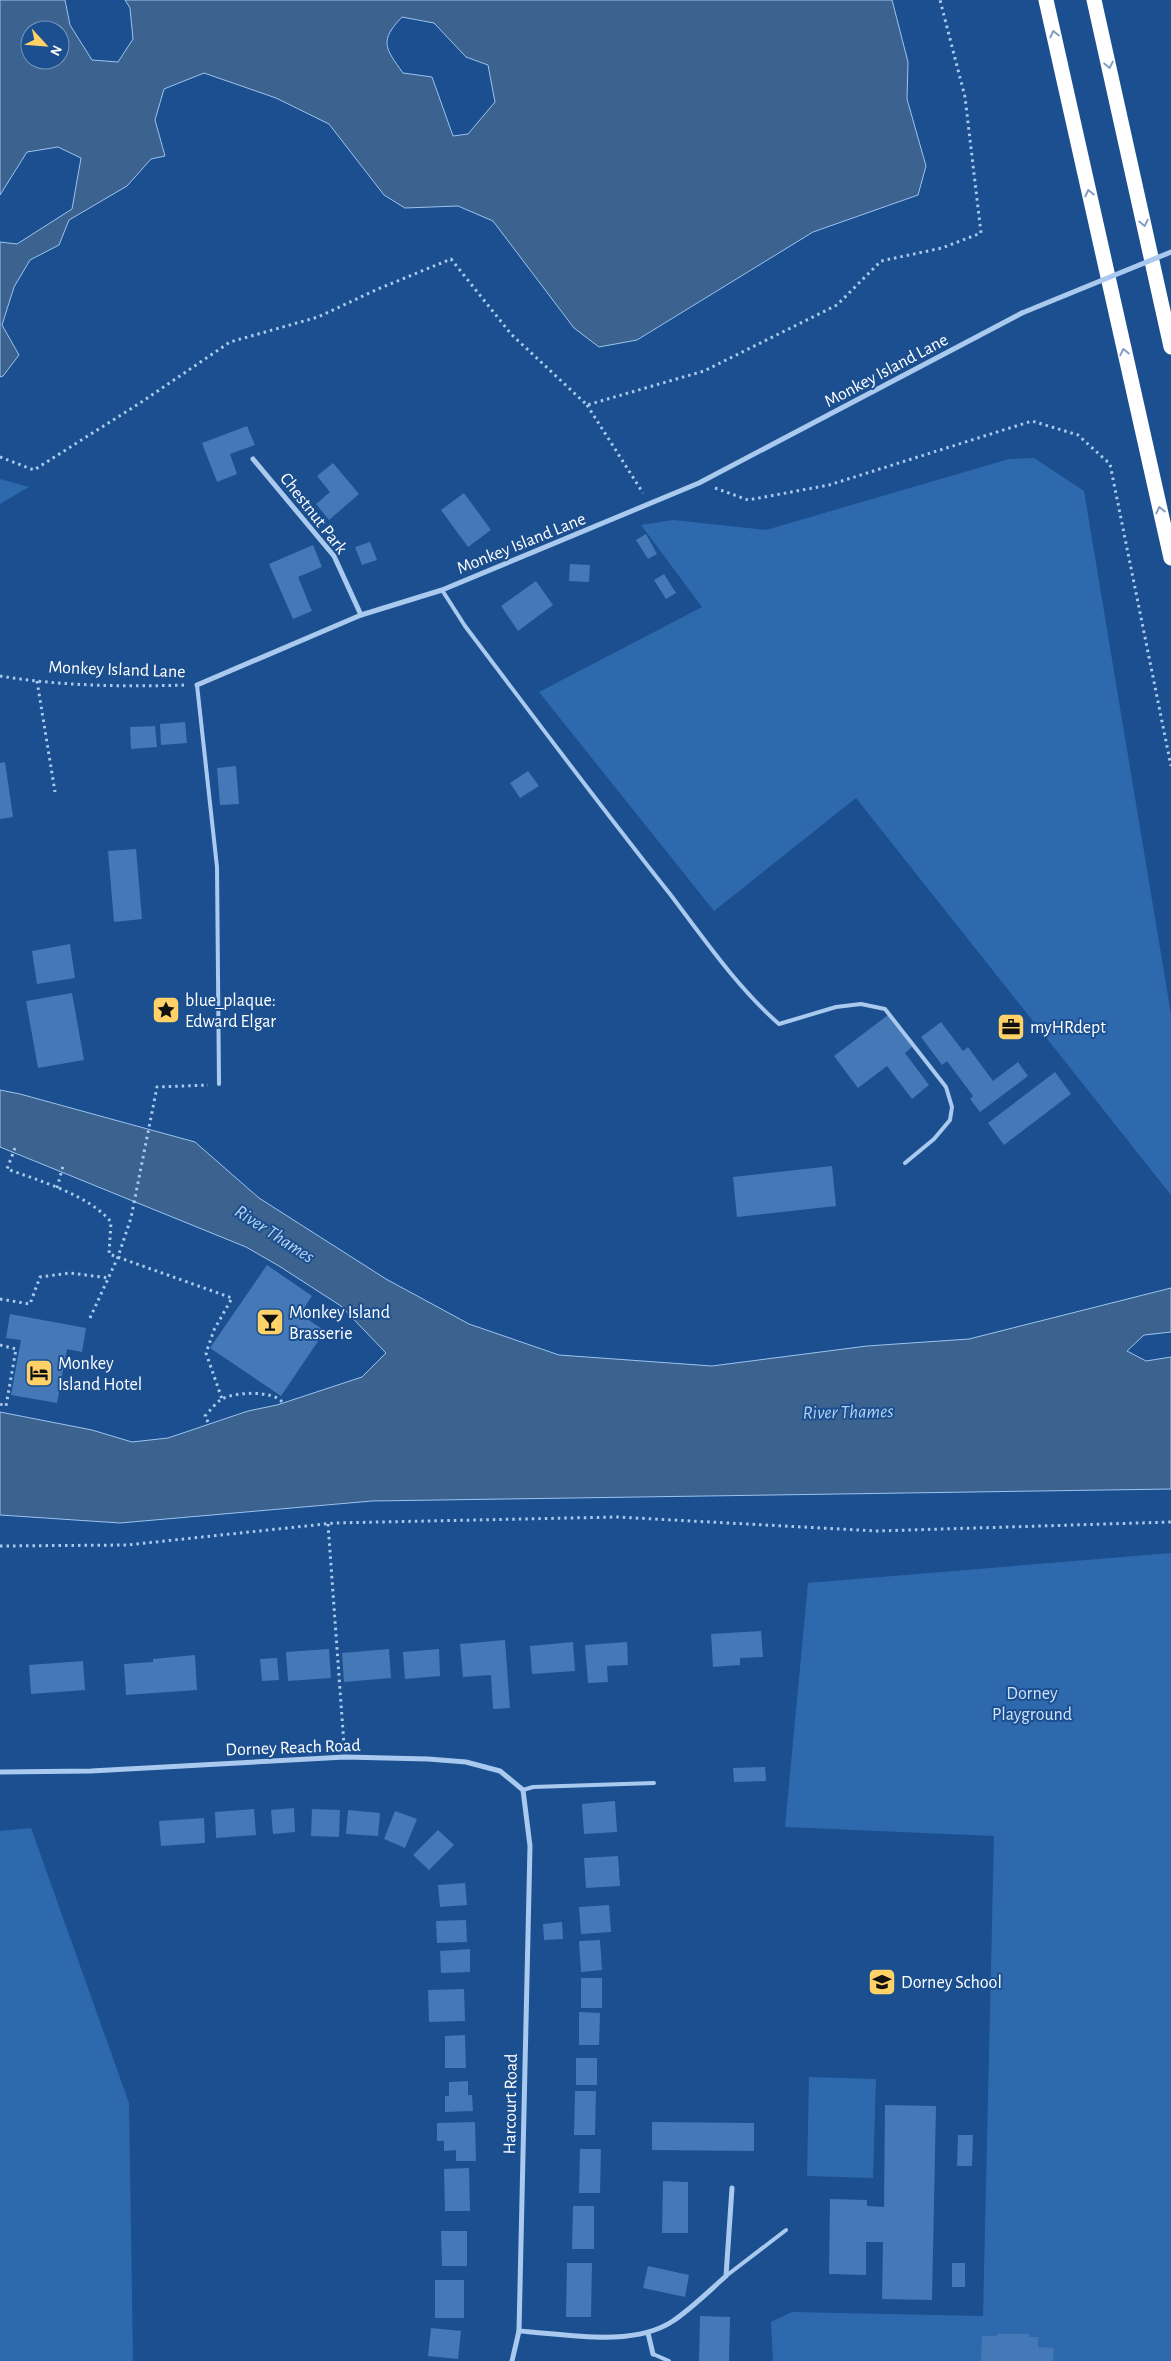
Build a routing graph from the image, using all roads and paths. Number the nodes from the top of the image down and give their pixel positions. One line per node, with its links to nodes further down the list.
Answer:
1 (940, 0): 6 (path)
2 (1046, 0): 11 (highway, one-way to 2)
3 (1094, 0): 5 (highway, one-way to 5)
4 (1171, 252): 9 (street, Monkey Island Lane, bridge)
5 (1171, 347)
6 (587, 405): 7 (path); 10 (path)
7 (0, 457)
8 (252, 459): 13 (street, Chestnut Park)
9 (699, 483): 10 (street, Monkey Island Lane); 17 (path)
10 (651, 505): 12 (street, Monkey Island Lane)
11 (1171, 558)
12 (442, 590): 13 (street, Monkey Island Lane); 21 (lane)
13 (362, 615): 16 (street, Monkey Island Lane)
14 (0, 676): 15 (path, Monkey Island Lane)
15 (37, 681): 16 (path, Monkey Island Lane); 18 (path)
16 (197, 685): 19 (lane)
17 (1171, 766)
18 (56, 792)
19 (219, 1084): 24 (path)
20 (15, 1148): 23 (path)
21 (905, 1163)
22 (63, 1166): 23 (path)
23 (57, 1188): 24 (path)
24 (118, 1257): 25 (path); 29 (path)
25 (109, 1278): 26 (path); 27 (path)
26 (0, 1300)
27 (90, 1318)
28 (0, 1345): 31 (path)
29 (222, 1398): 30 (path); 32 (path)
30 (282, 1402)
31 (0, 1404)
32 (208, 1422)
33 (1171, 1522): 34 (path)
34 (328, 1524): 35 (path); 36 (path)
35 (0, 1546)
36 (345, 1757): 37 (street, Dorney Reach Road); 39 (street, Dorney Reach Road)
37 (0, 1772)
38 (654, 1783): 39 (lane)
39 (523, 1790): 43 (street, Harcourt Road)
40 (732, 2188): 42 (street)
41 (786, 2230): 42 (lane)
42 (726, 2276): 44 (street)
43 (519, 2331): 44 (street); 46 (street, Harcourt Road)
44 (648, 2333): 45 (street)
45 (653, 2354): 47 (lane)
46 (512, 2361)
47 (669, 2361)

